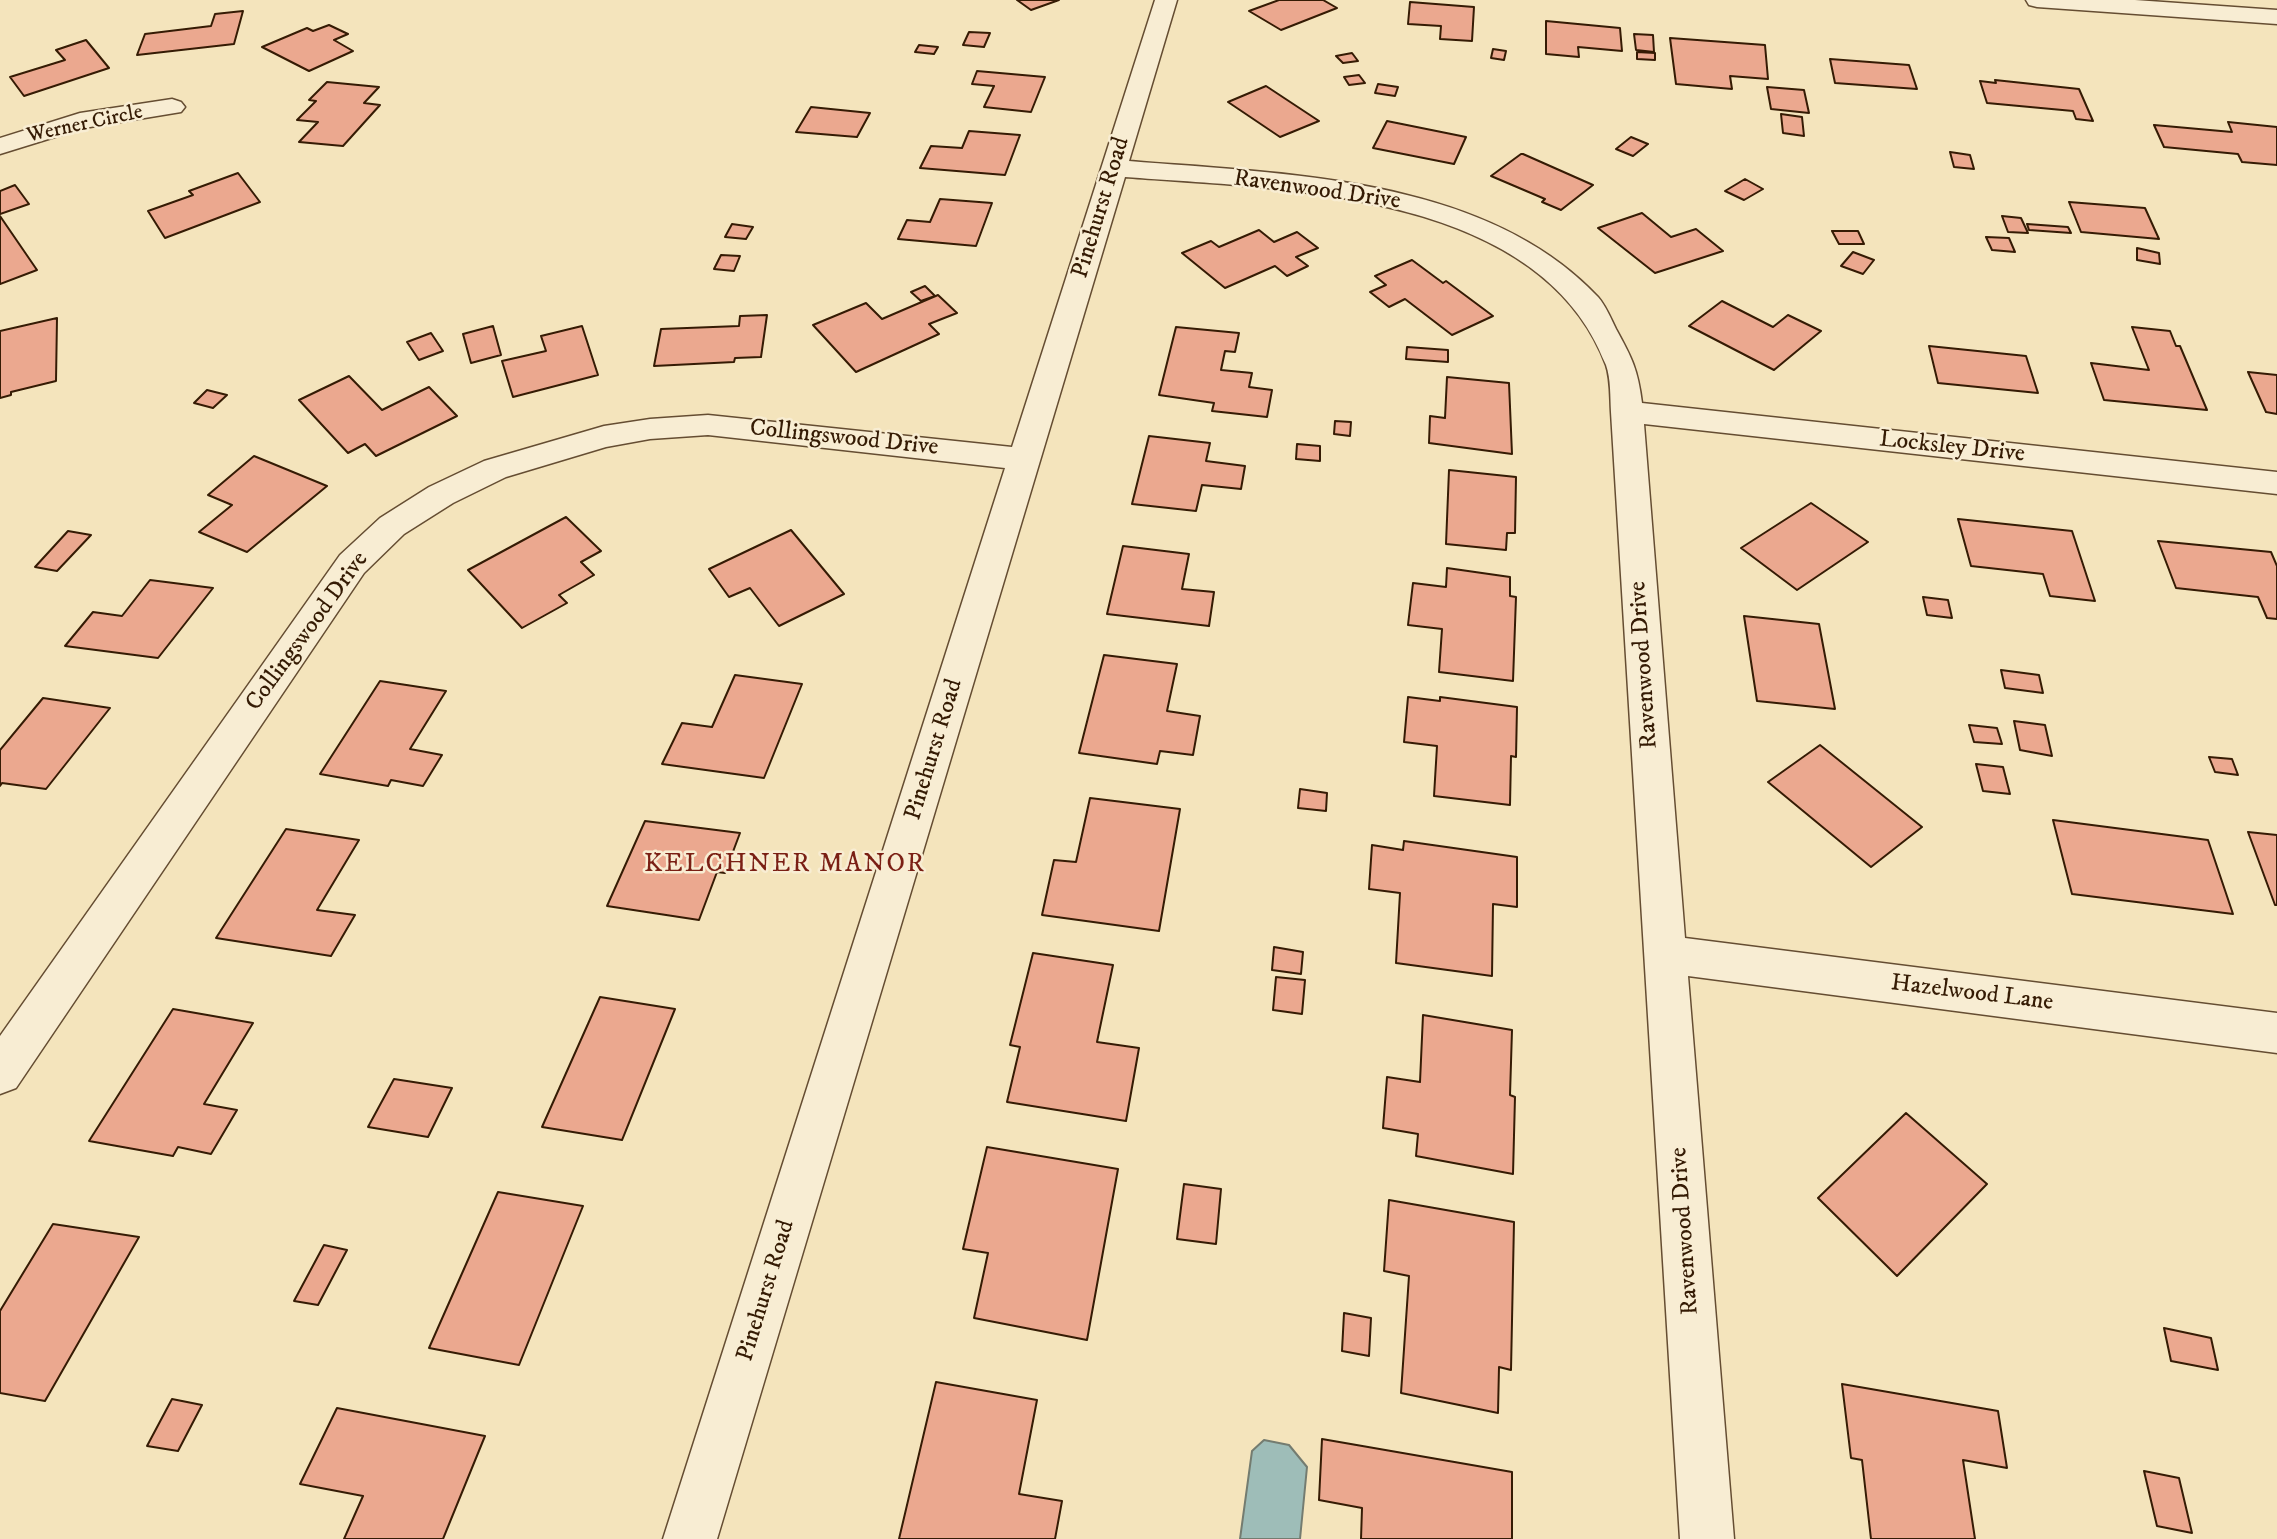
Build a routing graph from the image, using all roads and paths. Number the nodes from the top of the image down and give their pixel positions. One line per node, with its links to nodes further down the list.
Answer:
1 (1166, 0): 6 (street, Pinehurst Road)
2 (2038, 0): 3 (street)
3 (2277, 17)
4 (172, 107): 5 (street, Werner Circle)
5 (0, 146)
6 (1115, 168): 7 (street, Ravenwood Drive); 8 (street, Pinehurst Road)
7 (1627, 412): 9 (street, Locksley Drive); 10 (street, Ravenwood Drive)
8 (1025, 459): 12 (street, Collingswood Drive); 13 (street, Pinehurst Road)
9 (2277, 483)
10 (1667, 954): 11 (street, Hazelwood Lane); 14 (street, Ravenwood Drive)
11 (2277, 1033)
12 (0, 1073)
13 (690, 1539)
14 (1707, 1539)

